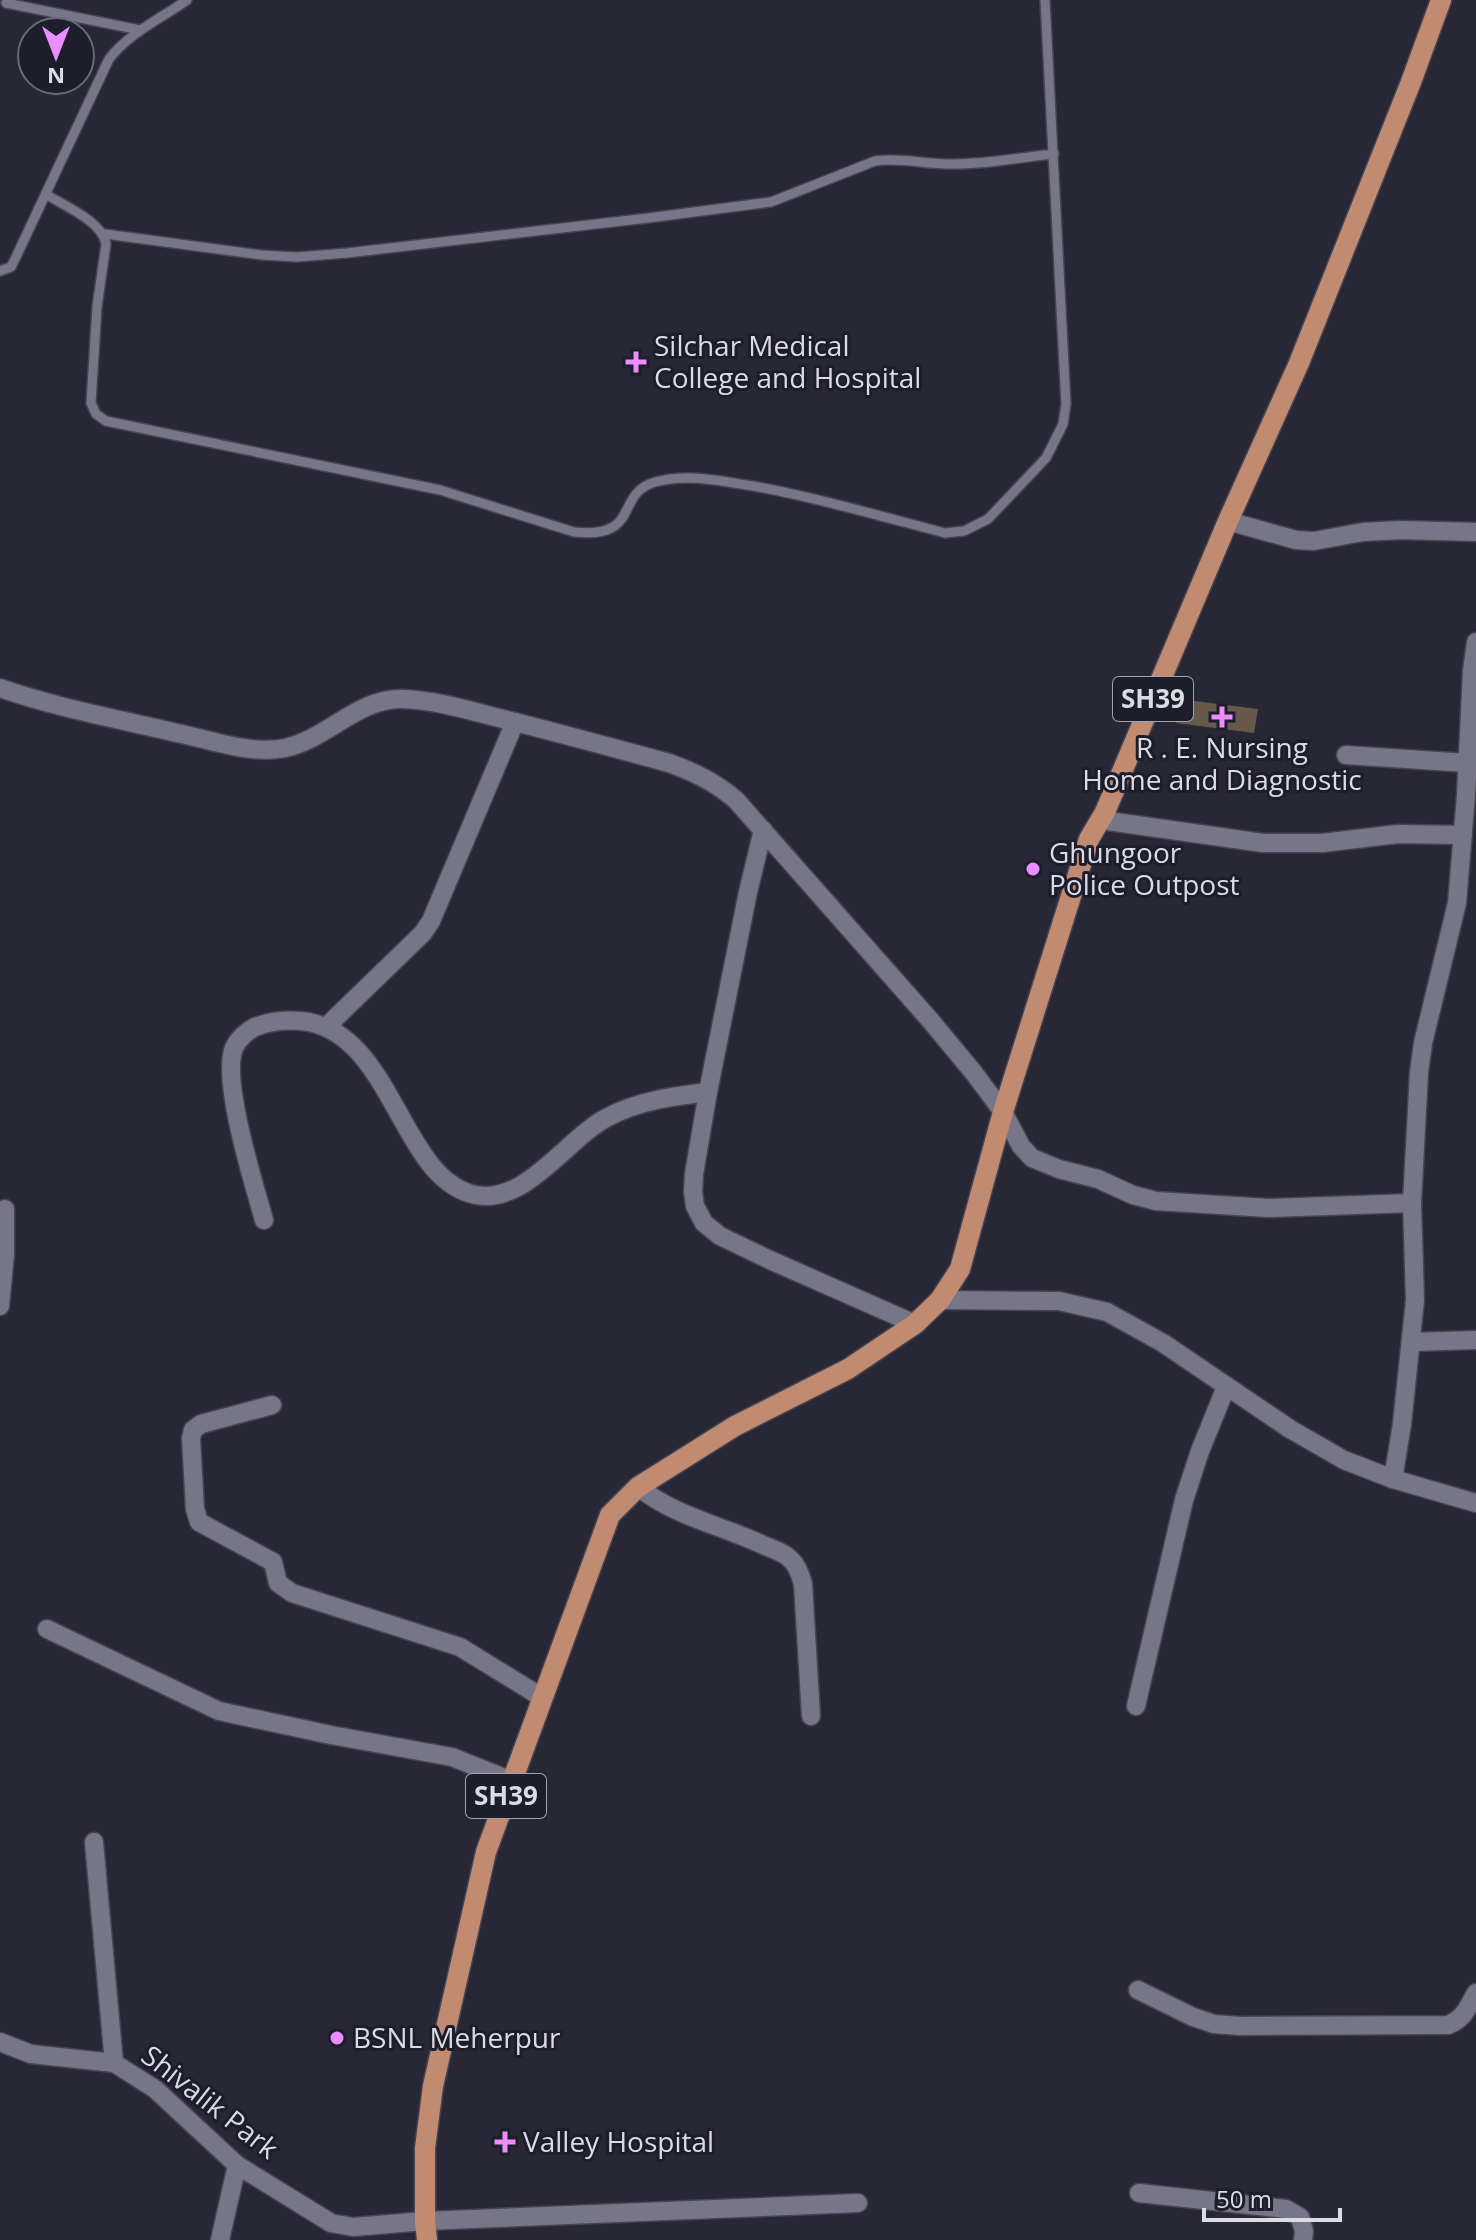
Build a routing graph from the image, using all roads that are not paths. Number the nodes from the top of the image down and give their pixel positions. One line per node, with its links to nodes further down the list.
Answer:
1 (187, 0): 5 (lane)
2 (1045, 0): 6 (lane)
3 (1441, 0): 10 (main road, SH39)
4 (6, 3): 5 (lane)
5 (140, 30): 7 (lane)
6 (1054, 154): 8 (lane); 8 (lane)
7 (47, 195): 8 (lane); 9 (lane)
8 (105, 234)
9 (0, 271)
10 (1228, 521): 11 (street); 18 (main road, SH39)
11 (1476, 532)
12 (1476, 642): 16 (street)
13 (0, 688): 14 (street)
14 (515, 722): 19 (street); 22 (street)
15 (1346, 755): 16 (street)
16 (1467, 763): 17 (street)
17 (1471, 795): 20 (street)
18 (1101, 820): 20 (street); 24 (main road, SH39)
19 (763, 830): 23 (street); 24 (street)
20 (1463, 835): 21 (street)
21 (1467, 903): 25 (street)
22 (326, 1027): 23 (street); 27 (street)
23 (708, 1092): 30 (street)
24 (1003, 1112): 25 (street); 28 (main road, SH39)
25 (1412, 1203): 32 (street)
26 (5, 1209): 29 (street)
27 (264, 1220)
28 (940, 1300): 30 (main road, SH39); 33 (street)
29 (0, 1306)
30 (915, 1324): 36 (main road, SH39)
31 (1476, 1340): 32 (street)
32 (1411, 1342): 35 (street)
33 (1226, 1387): 35 (street); 40 (street)
34 (272, 1405): 39 (street)
35 (1393, 1479): 37 (street)
36 (638, 1487): 39 (main road, SH39); 41 (street)
37 (1476, 1503)
38 (47, 1629): 42 (street)
39 (543, 1698): 42 (main road, SH39)
40 (1136, 1706)
41 (811, 1716)
42 (512, 1781): 51 (main road, SH39)
43 (94, 1842): 47 (street)
44 (1138, 1990): 45 (street)
45 (1476, 1993)
46 (0, 2042): 47 (street, Shivalik Park)
47 (114, 2063): 48 (street, Shivalik Park)
48 (237, 2165): 51 (street, Shivalik Park); 52 (street)
49 (1139, 2193): 53 (street)
50 (858, 2203): 51 (street, Shivalik Park)
51 (426, 2231)
52 (220, 2240)
53 (1303, 2240)

